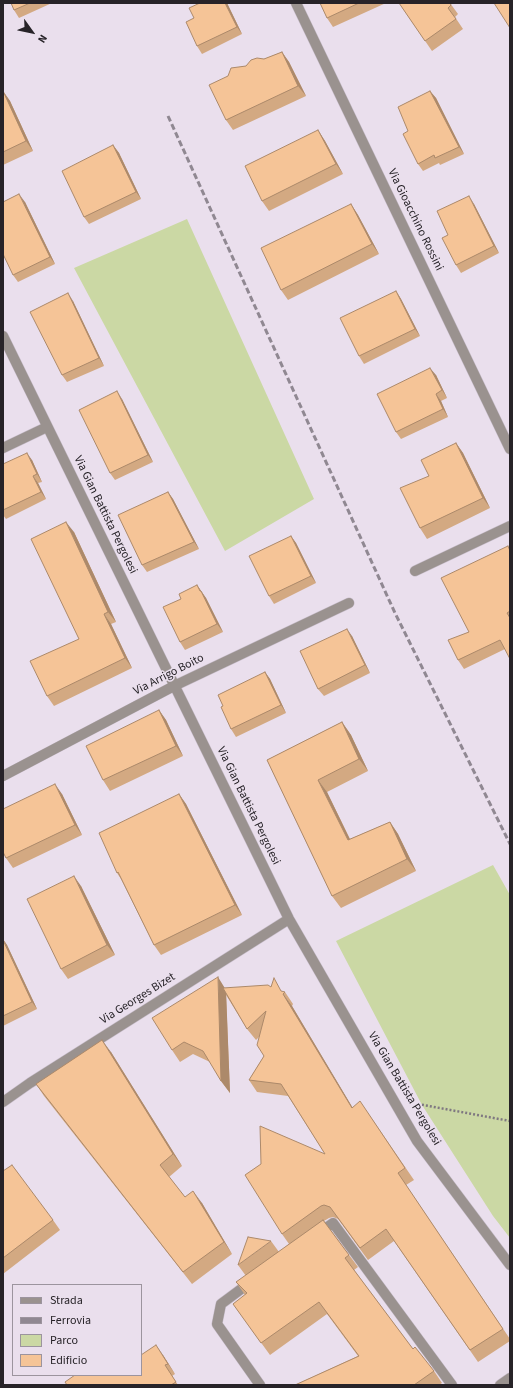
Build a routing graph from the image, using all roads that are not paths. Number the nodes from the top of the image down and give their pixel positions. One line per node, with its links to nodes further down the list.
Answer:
1 (296, 3): 5 (street, Via Gioacchino Rossini)
2 (3, 336): 3 (street, Via Gian Battista Pergolesi)
3 (47, 427): 4 (street); 9 (street, Via Gian Battista Pergolesi)
4 (3, 448)
5 (510, 449)
6 (510, 526): 7 (street)
7 (415, 571)
8 (349, 603): 9 (street, Via Arrigo Boito)
9 (174, 686): 10 (street, Via Arrigo Boito); 11 (street, Via Gian Battista Pergolesi)
10 (3, 776)
11 (289, 919): 12 (street, Via Georges Bizet); 14 (street, Via Gian Battista Pergolesi)
12 (3, 1102)
13 (308, 1241): 18 (street)
14 (510, 1264)
15 (258, 1277): 17 (street)
16 (510, 1378): 19 (street)
17 (260, 1385)
18 (452, 1385)
19 (500, 1385)

